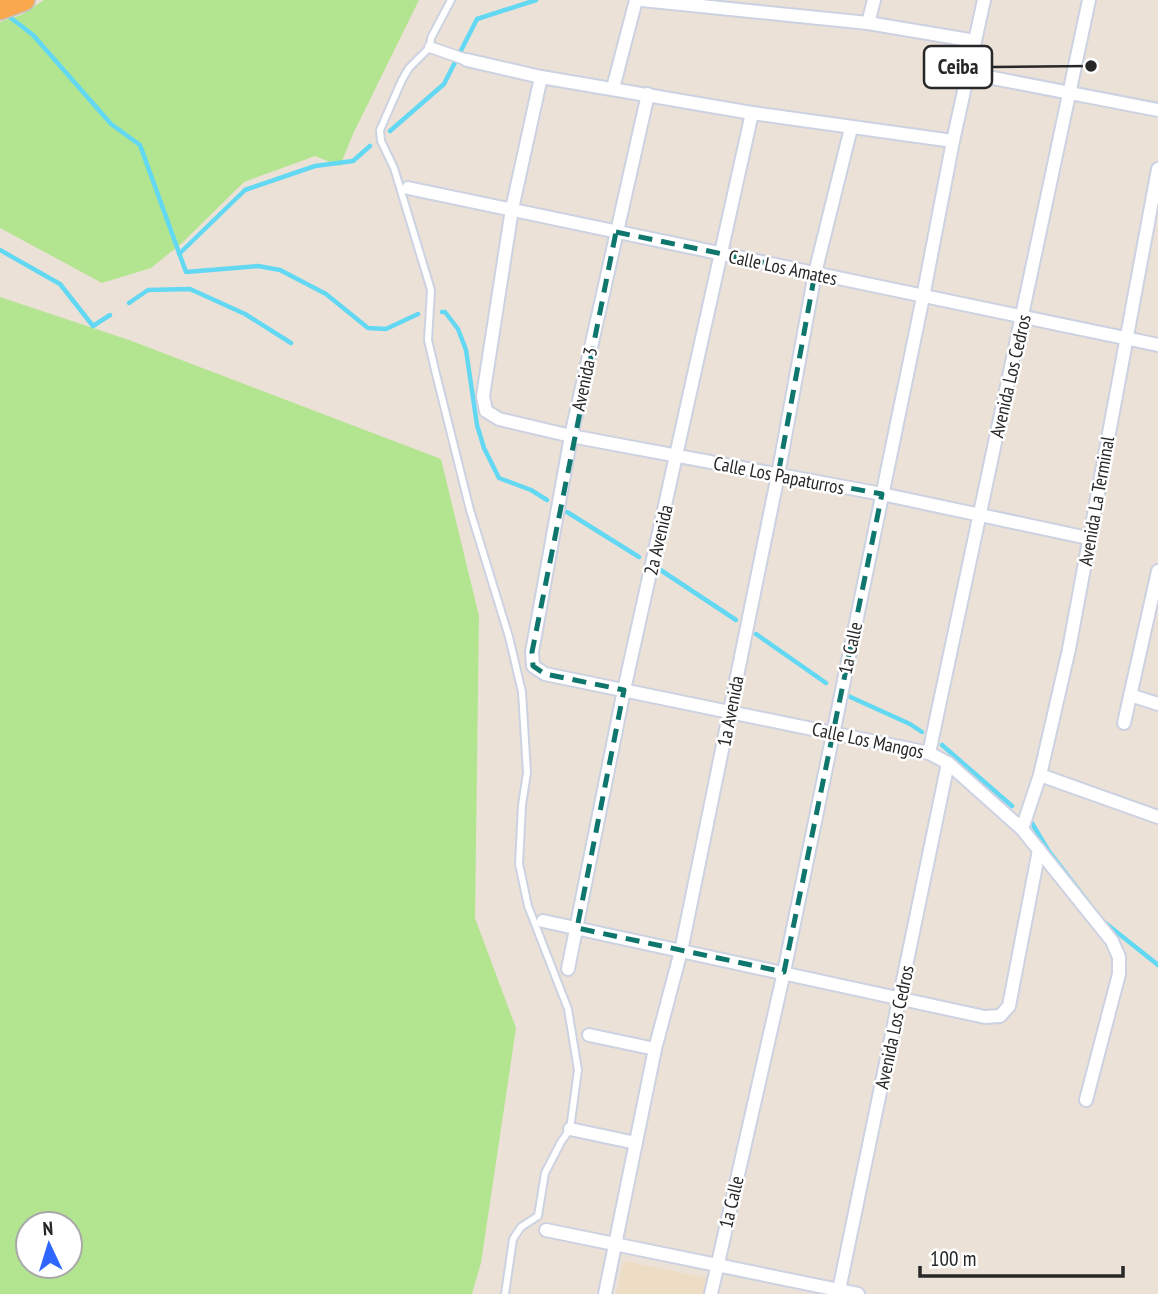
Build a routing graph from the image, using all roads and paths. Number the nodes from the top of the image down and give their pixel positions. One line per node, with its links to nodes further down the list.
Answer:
1 (24, 0): 8 (highway)
2 (452, 0): 11 (lane)
3 (636, 0): 15 (street)
4 (642, 0): 9 (street)
5 (874, 0): 9 (street)
6 (984, 0): 10 (street, 1a Calle)
7 (1089, 0): 16 (street, Avenida Los Cedros)
8 (0, 9)
9 (868, 23): 10 (street)
10 (975, 41): 13 (street, 1a Calle)
11 (430, 47): 12 (street); 62 (lane)
12 (467, 60): 14 (street)
13 (967, 74): 16 (street); 21 (street, 1a Calle)
14 (541, 77): 15 (street); 24 (street)
15 (613, 88): 17 (street)
16 (1069, 93): 18 (street); 29 (street, Avenida Los Cedros)
17 (648, 94): 19 (street); 25 (street, Avenida 3)
18 (1158, 110)
19 (752, 113): 20 (street); 26 (street, 2a Avenida)
20 (851, 128): 21 (street); 27 (street, 1a Avenida)
21 (953, 141): 28 (street, 1a Calle)
22 (1158, 169): 30 (street, Avenida La Terminal)
23 (408, 188): 24 (street, Calle Los Amates)
24 (512, 209): 25 (street, Calle Los Amates); 32 (street, Calle Los Papaturros)
25 (616, 232): 26 (street, Calle Los Amates); 32 (street, Avenida 3)
26 (721, 254): 27 (street, Calle Los Amates); 33 (street, 2a Avenida)
27 (815, 272): 28 (street, Calle Los Amates); 34 (street, 1a Avenida)
28 (923, 297): 29 (street, Calle Los Amates); 35 (street, 1a Calle)
29 (1024, 315): 30 (street, Calle Los Amates); 36 (street, Avenida Los Cedros)
30 (1126, 337): 31 (street, Calle Los Amates); 37 (street, Avenida La Terminal)
31 (1158, 345)
32 (571, 436): 33 (street, Calle Los Papaturros); 40 (street, Avenida 3)
33 (677, 456): 34 (street, Calle Los Papaturros); 41 (street, 2a Avenida)
34 (778, 475): 35 (street, Calle Los Papaturros); 44 (street, 1a Avenida)
35 (882, 494): 36 (street, Calle Los Papaturros); 46 (street, 1a Calle)
36 (978, 514): 37 (street, Calle Los Papaturros); 47 (street, Avenida Los Cedros)
37 (1088, 538): 49 (street, Avenida La Terminal)
38 (1158, 571): 39 (street)
39 (1155, 595): 42 (street)
40 (533, 666): 41 (street, Calle Los Mangos)
41 (624, 690): 44 (street, Calle Los Mangos); 54 (street, 2a Avenida)
42 (1130, 695): 43 (street); 45 (street)
43 (1158, 704)
44 (730, 712): 46 (street, Calle Los Mangos); 55 (street, 1a Avenida)
45 (1124, 723)
46 (832, 732): 47 (street, Calle Los Mangos); 57 (street, 1a Calle)
47 (929, 752): 48 (street, Calle Los Mangos)
48 (948, 763): 51 (street, Calle Los Mangos); 58 (street, Avenida Los Cedros)
49 (1040, 775): 50 (street); 51 (street, Avenida La Terminal)
50 (1158, 817)
51 (1021, 829): 52 (street, Calle Los Mangos)
52 (1039, 850): 58 (street); 61 (street, Calle Los Mangos)
53 (543, 921): 54 (street)
54 (577, 928): 55 (street); 56 (street, 2a Avenida)
55 (681, 951): 57 (street); 60 (street, 1a Avenida)
56 (568, 969)
57 (784, 972): 58 (street); 66 (street, 1a Calle)
58 (900, 997): 67 (street, Avenida Los Cedros)
59 (589, 1035): 60 (street)
60 (655, 1049): 63 (street, 1a Avenida)
61 (1086, 1100)
62 (570, 1129): 63 (street); 68 (lane)
63 (636, 1143): 65 (street, 1a Avenida)
64 (546, 1230): 65 (street)
65 (615, 1245): 66 (street); 69 (street, 1a Avenida)
66 (716, 1265): 67 (street); 70 (street, 1a Calle)
67 (839, 1290): 71 (street)
68 (505, 1294)
69 (605, 1294)
70 (710, 1294)
71 (859, 1294)

